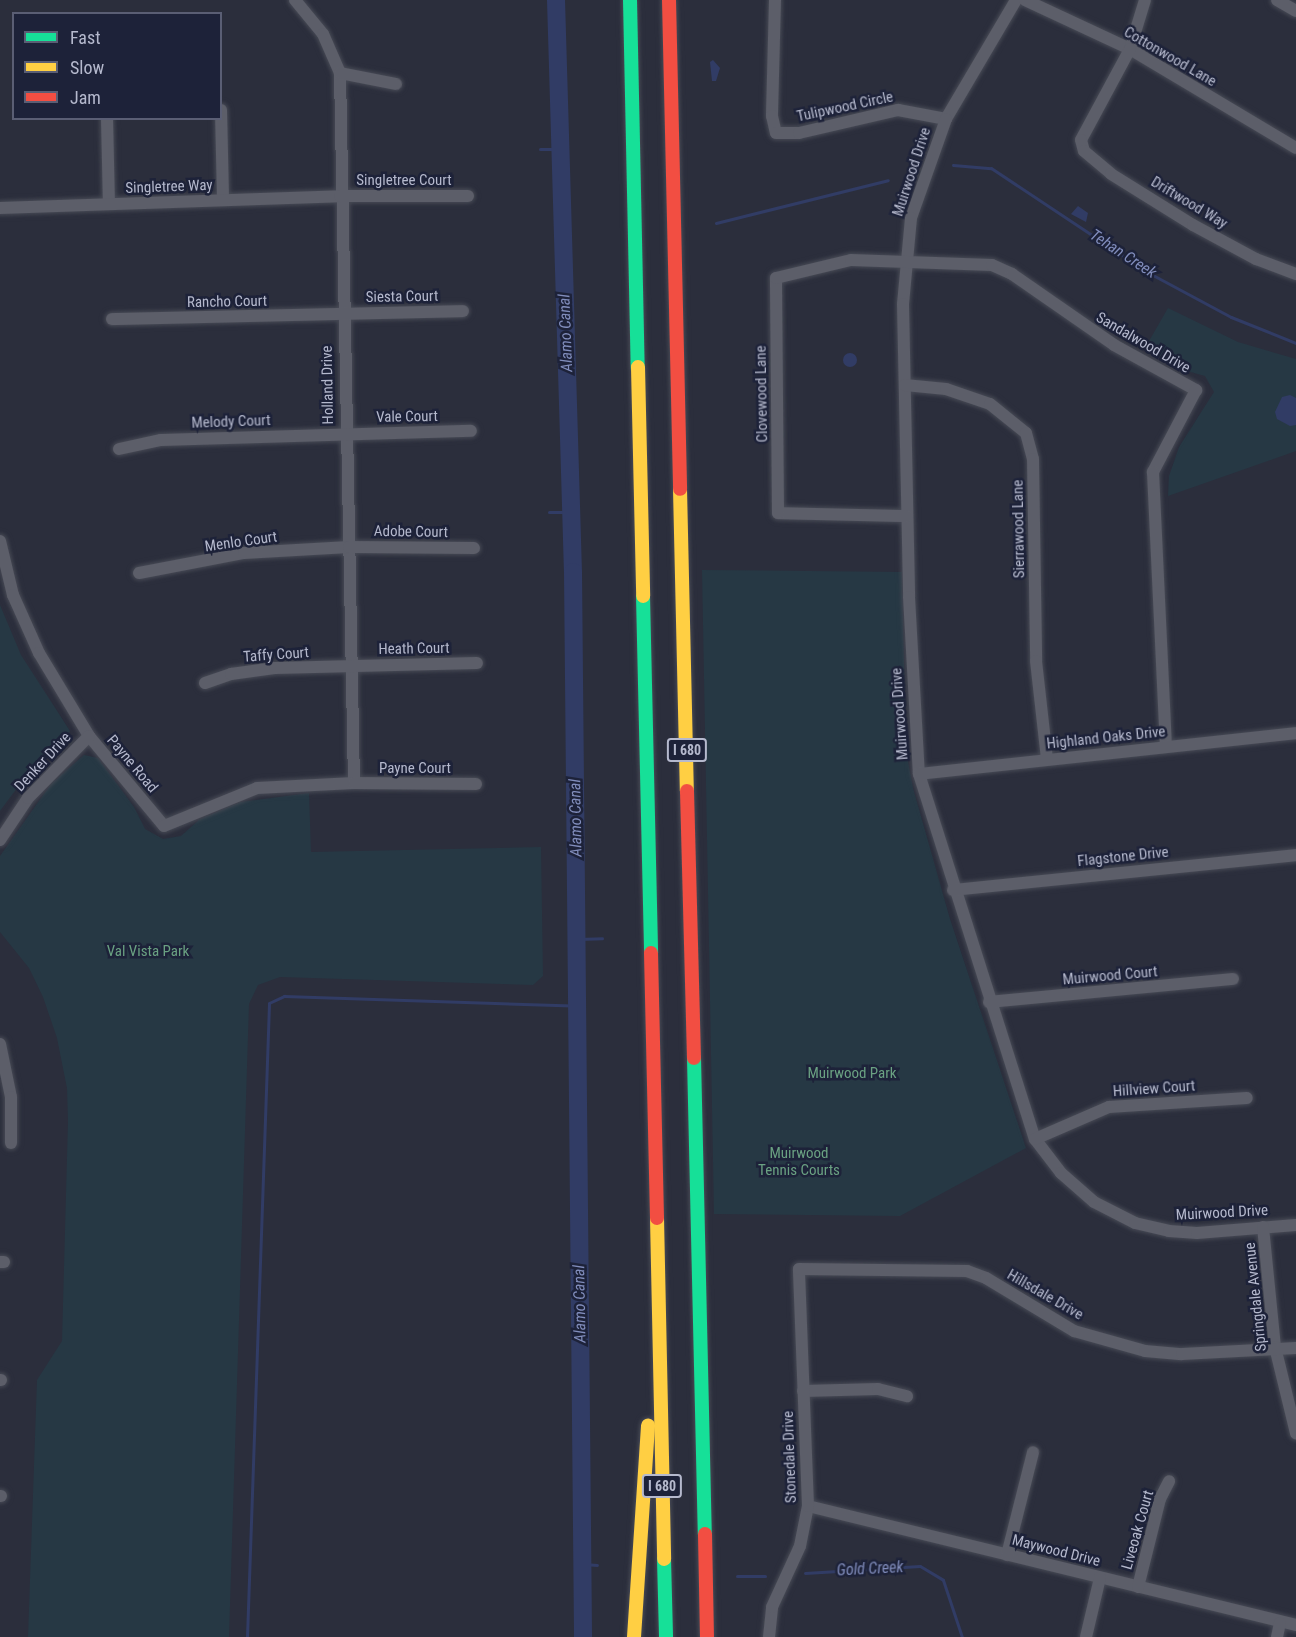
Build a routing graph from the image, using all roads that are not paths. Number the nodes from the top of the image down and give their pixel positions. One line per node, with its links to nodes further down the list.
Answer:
1 (298, 0): 11 (street, Holland Drive)
2 (630, 0): 58 (highway, I 680)
3 (669, 0): 74 (highway, I 680)
4 (775, 0): 13 (street, Tulipwood Circle)
5 (1016, 0): 13 (street, Muirwood Drive)
6 (1025, 0): 10 (street, Cottonwood Lane)
7 (1145, 0): 10 (street)
8 (1277, 0): 9 (street)
9 (1296, 11)
10 (1130, 49): 16 (street, Cottonwood Lane); 23 (street, Driftwood Way)
11 (340, 73): 12 (street); 17 (street, Holland Drive)
12 (396, 84)
13 (946, 119): 22 (street, Muirwood Drive)
14 (107, 120): 20 (street)
15 (220, 120): 19 (street)
16 (1296, 148)
17 (340, 196): 18 (street, Singletree Court); 19 (street, Singletree Way); 25 (street, Holland Drive)
18 (468, 196)
19 (223, 200): 20 (street, Singletree Way)
20 (109, 204): 21 (street, Singletree Way)
21 (0, 208)
22 (906, 261): 27 (street, Muirwood Drive); 31 (street, Clovewood Lane); 41 (street, Sandalwood Drive)
23 (1296, 274)
24 (463, 311): 25 (street, Siesta Court)
25 (342, 314): 26 (street, Rancho Court); 29 (street, Holland Drive)
26 (112, 320)
27 (905, 385): 31 (street, Muirwood Drive); 42 (street, Sierrawood Lane)
28 (471, 431): 29 (street, Vale Court)
29 (345, 433): 30 (street, Melody Court); 33 (street, Holland Drive)
30 (119, 449)
31 (907, 516): 43 (street, Muirwood Drive)
32 (0, 541): 40 (street, Payne Road)
33 (349, 547): 34 (street, Adobe Court); 35 (street, Menlo Court); 37 (street, Holland Drive)
34 (474, 548)
35 (139, 573)
36 (477, 663): 37 (street, Heath Court)
37 (352, 666): 38 (street, Taffy Court); 44 (street, Holland Drive)
38 (205, 683)
39 (1296, 733): 41 (street, Highland Oaks Drive)
40 (89, 736): 44 (street, Payne Road); 46 (street, Denker Drive)
41 (1166, 746): 42 (street, Highland Oaks Drive)
42 (1047, 759): 43 (street, Highland Oaks Drive)
43 (919, 774): 48 (street, Muirwood Drive)
44 (354, 783): 45 (street, Payne Court)
45 (476, 784)
46 (0, 840)
47 (1296, 855): 48 (street, Flagstone Drive)
48 (953, 890): 50 (street, Muirwood Drive)
49 (1233, 979): 50 (street, Muirwood Court)
50 (989, 1002): 53 (street, Muirwood Drive)
51 (0, 1044): 54 (street)
52 (1247, 1098): 53 (street, Hillview Court)
53 (1035, 1139): 56 (street, Muirwood Drive)
54 (11, 1143)
55 (1296, 1225): 56 (street, Muirwood Drive)
56 (1263, 1227): 59 (street, Springdale Avenue)
57 (799, 1269): 59 (street, Hillsdale Drive); 61 (street, Stonedale Drive)
58 (659, 1335): 72 (highway); 73 (highway, I 680)
59 (1275, 1347): 60 (street, Hillsdale Drive); 63 (street, Springdale Avenue)
60 (1296, 1348)
61 (803, 1391): 62 (street); 66 (street, Stonedale Drive)
62 (907, 1396)
63 (1296, 1433)
64 (1033, 1452): 67 (street)
65 (1169, 1481): 69 (street, Liveoak Court)
66 (808, 1506): 67 (street, Maywood Drive); 75 (street, Stonedale Drive)
67 (1007, 1555): 68 (street, Maywood Drive)
68 (1100, 1578): 69 (street, Maywood Drive); 76 (street)
69 (1138, 1587): 70 (street, Maywood Drive)
70 (1280, 1623): 71 (street, Maywood Drive); 77 (street)
71 (1296, 1624)
72 (634, 1637)
73 (666, 1637)
74 (707, 1637)
75 (769, 1637)
76 (1086, 1637)
77 (1277, 1637)

